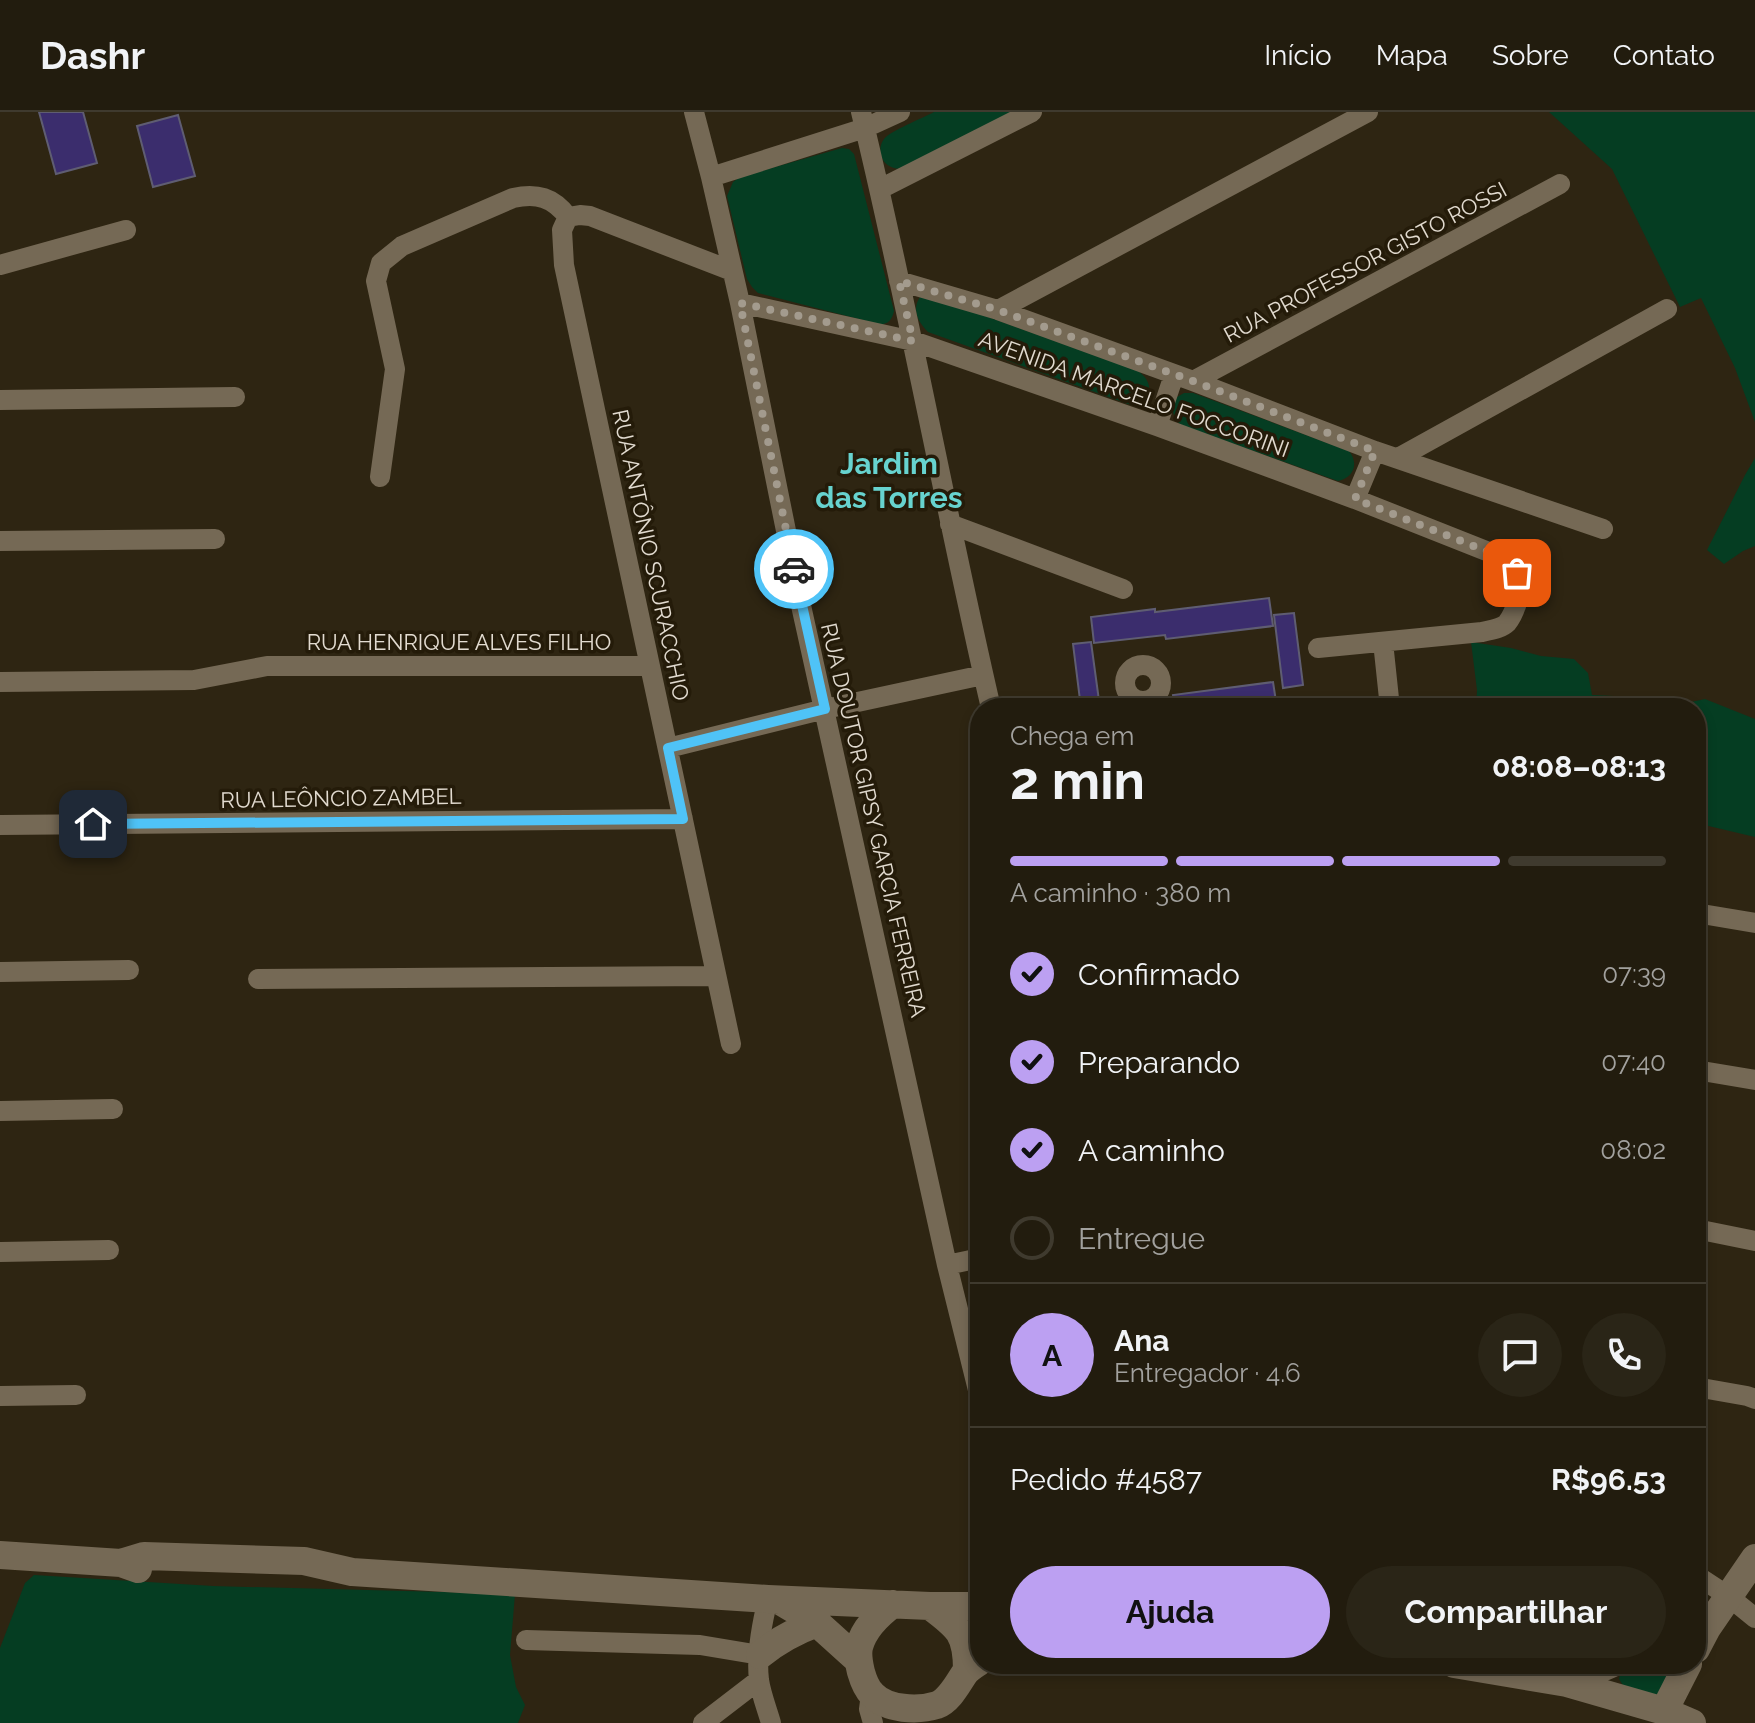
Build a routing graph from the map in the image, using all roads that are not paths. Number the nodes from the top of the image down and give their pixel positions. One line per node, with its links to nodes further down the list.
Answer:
1 (694, 112): 6 (street, RUA DOUTOR GIPSY GARCIA FERREIRA)
2 (900, 112): 5 (street)
3 (1032, 112): 8 (street)
4 (1368, 112): 16 (street)
5 (863, 120): 6 (street); 8 (street)
6 (711, 177): 12 (street, RUA DOUTOR GIPSY GARCIA FERREIRA)
7 (1560, 184): 18 (street, RUA PROFESSOR GISTO ROSSI)
8 (880, 189): 13 (street)
9 (568, 217): 12 (street); 24 (street); 33 (street, RUA ANTÔNIO SCURACCHIO)
10 (126, 230): 11 (street)
11 (0, 265)
12 (732, 271): 14 (street, RUA DOUTOR GIPSY GARCIA FERREIRA)
13 (899, 281): 16 (street, AVENIDA MARCELO FOCCORINI); 17 (street)
14 (740, 303): 17 (street, AVENIDA MARCELO FOCCORINI); 38 (street, RUA DOUTOR GIPSY GARCIA FERREIRA)
15 (1667, 309): 23 (street)
16 (998, 310): 18 (street, AVENIDA MARCELO FOCCORINI)
17 (913, 341): 21 (street, AVENIDA MARCELO FOCCORINI); 26 (street)
18 (1183, 378): 21 (street); 22 (street, AVENIDA MARCELO FOCCORINI)
19 (235, 397): 20 (street)
20 (0, 400)
21 (1157, 426): 25 (street, AVENIDA MARCELO FOCCORINI)
22 (1375, 451): 23 (street, AVENIDA MARCELO FOCCORINI); 25 (street)
23 (1398, 458): 27 (street, AVENIDA MARCELO FOCCORINI)
24 (380, 477)
25 (1355, 499): 31 (street, AVENIDA MARCELO FOCCORINI)
26 (950, 524): 30 (street); 34 (street)
27 (1603, 529)
28 (215, 539): 29 (street)
29 (0, 541)
30 (1123, 589)
31 (1383, 642): 32 (street); 37 (street)
32 (1318, 648)
33 (650, 666): 35 (street, RUA HENRIQUE ALVES FILHO); 39 (street, RUA ANTÔNIO SCURACCHIO)
34 (983, 675): 36 (street); 38 (street)
35 (0, 682)
36 (989, 698)
37 (1389, 698)
38 (825, 709): 39 (street); 58 (street, RUA DOUTOR GIPSY GARCIA FERREIRA)
39 (668, 748): 40 (street, RUA ANTÔNIO SCURACCHIO)
40 (683, 819): 41 (street, RUA LEÔNCIO ZAMBEL); 46 (street, RUA ANTÔNIO SCURACCHIO)
41 (0, 825)
42 (1706, 915): 43 (street)
43 (1755, 923)
44 (129, 970): 45 (street)
45 (0, 972)
46 (716, 976): 47 (street); 48 (street, RUA ANTÔNIO SCURACCHIO)
47 (258, 979)
48 (731, 1044)
49 (1706, 1072): 50 (street)
50 (1755, 1080)
51 (113, 1109): 52 (street)
52 (0, 1111)
53 (1706, 1231): 54 (street)
54 (1755, 1241)
55 (109, 1250): 56 (street)
56 (0, 1252)
57 (970, 1260): 58 (street)
58 (947, 1265): 59 (street, RUA DOUTOR GIPSY GARCIA FERREIRA)
59 (970, 1358)
60 (1706, 1389): 63 (street)
61 (76, 1395): 62 (street)
62 (0, 1396)
63 (1755, 1399)
64 (0, 1555): 68 (main road)
65 (1755, 1558): 67 (main road)
66 (1706, 1582): 67 (street)
67 (1728, 1596): 72 (street); 74 (main road)
68 (772, 1599): 69 (main road); 73 (main road); 78 (street)
69 (893, 1604): 70 (main road); 77 (main road)
70 (930, 1606): 71 (main road); 76 (main road)
71 (970, 1606)
72 (1755, 1618)
73 (817, 1623): 77 (main road); 78 (main road)
74 (1706, 1628)
75 (526, 1640): 78 (street)
76 (970, 1657)
77 (858, 1660): 84 (main road)
78 (760, 1667): 87 (street); 88 (street)
79 (970, 1671): 86 (main road)
80 (1513, 1674): 83 (main road)
81 (1588, 1674): 83 (main road)
82 (1683, 1674): 85 (main road)
83 (1567, 1683): 85 (main road)
84 (871, 1694): 86 (main road); 89 (street)
85 (1664, 1711): 90 (main road)
86 (931, 1713)
87 (703, 1723)
88 (771, 1723)
89 (873, 1723)
90 (1692, 1723)

